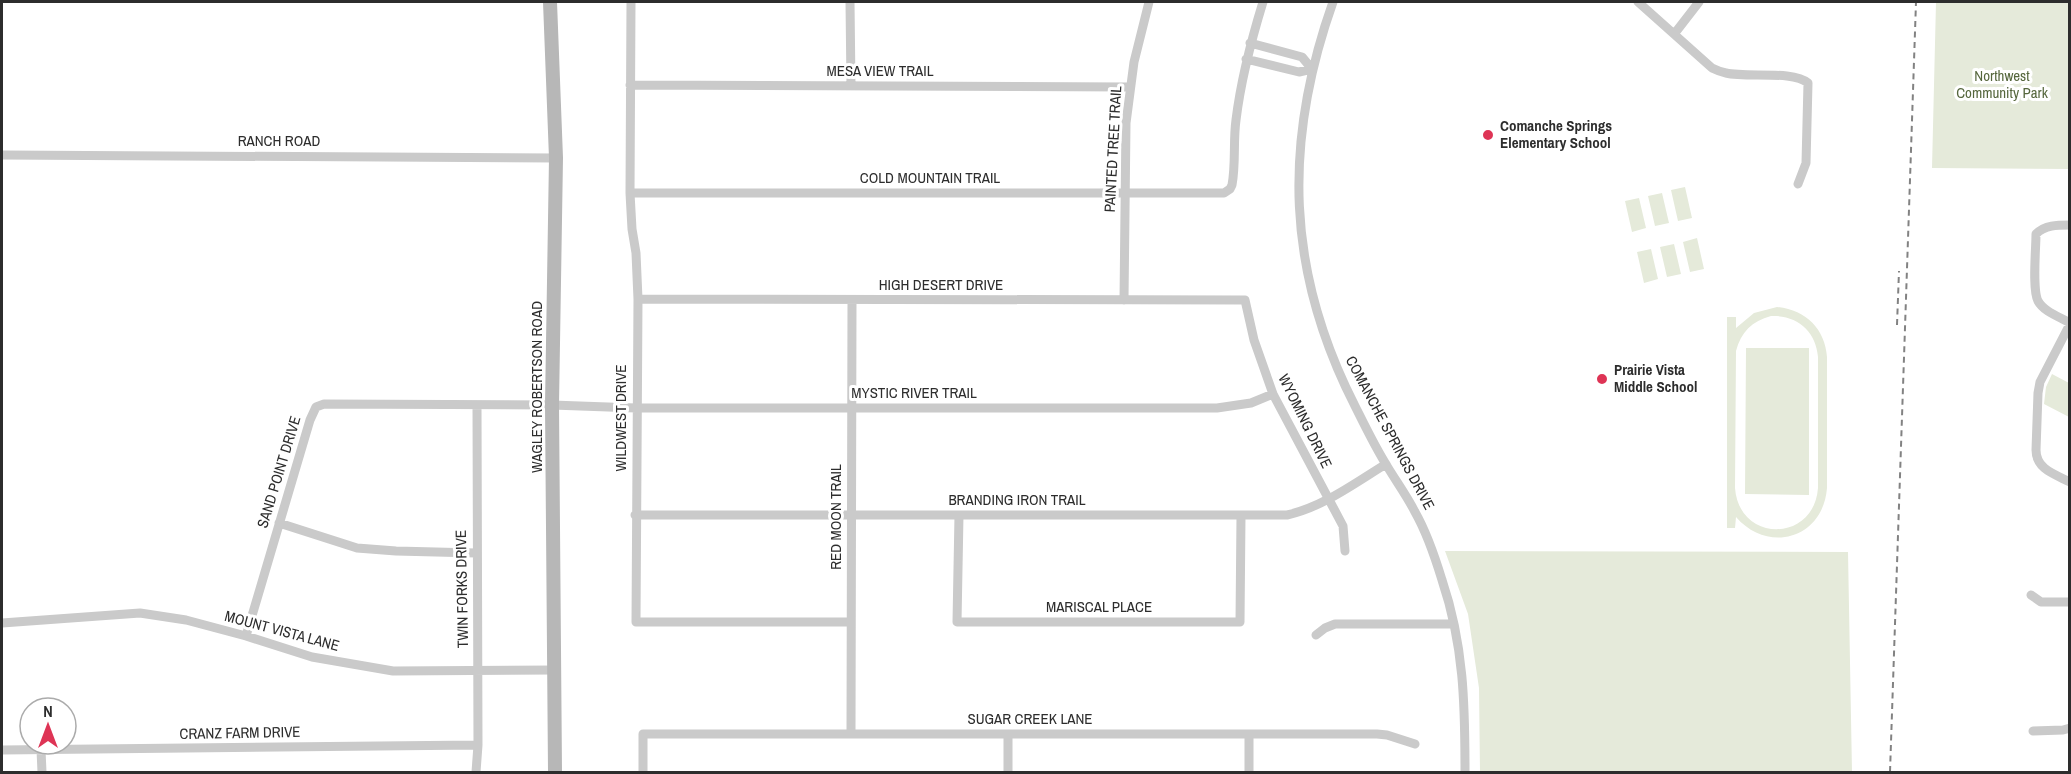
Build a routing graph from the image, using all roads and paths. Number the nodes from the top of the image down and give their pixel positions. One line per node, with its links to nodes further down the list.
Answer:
1 (550, 2): 17 (street, WAGLEY ROBERTSON ROAD)
2 (631, 2): 13 (street, WILDWEST DRIVE)
3 (850, 2): 14 (street)
4 (1149, 2): 15 (street, PAINTED TREE TRAIL)
5 (1263, 2): 10 (street)
6 (1333, 2): 12 (street, COMANCHE SPRINGS DRIVE)
7 (1638, 2): 9 (street)
8 (1700, 2): 9 (street)
9 (1675, 33): 18 (street)
10 (1250, 43): 11 (street); 12 (street)
11 (1246, 59): 12 (street); 20 (street, COLD MOUNTAIN TRAIL)
12 (1312, 69): 32 (street, COMANCHE SPRINGS DRIVE)
13 (630, 85): 14 (street, MESA VIEW TRAIL); 19 (street, WILDWEST DRIVE)
14 (851, 86): 15 (street, MESA VIEW TRAIL)
15 (1130, 87): 20 (street, PAINTED TREE TRAIL)
16 (2, 155): 17 (street, RANCH ROAD)
17 (556, 158): 28 (street, WAGLEY ROBERTSON ROAD)
18 (1798, 184)
19 (630, 193): 20 (street, COLD MOUNTAIN TRAIL); 22 (street, WILDWEST DRIVE)
20 (1125, 194): 24 (street, PAINTED TREE TRAIL)
21 (2070, 225): 26 (street)
22 (638, 299): 23 (street, HIGH DESERT DRIVE); 30 (street, WILDWEST DRIVE)
23 (852, 300): 24 (street, HIGH DESERT DRIVE); 31 (street, RED MOON TRAIL)
24 (1124, 300): 25 (street, HIGH DESERT DRIVE)
25 (1245, 300): 27 (street, WYOMING DRIVE)
26 (2070, 324): 33 (street)
27 (1273, 394): 31 (street, MYSTIC RIVER TRAIL); 34 (street, WYOMING DRIVE)
28 (552, 405): 29 (street, SAND POINT DRIVE); 30 (street, MYSTIC RIVER TRAIL); 49 (street, WAGLEY ROBERTSON ROAD)
29 (477, 406): 39 (street, SAND POINT DRIVE); 41 (street, TWIN FORKS DRIVE)
30 (636, 408): 31 (street, MYSTIC RIVER TRAIL); 35 (street, WILDWEST DRIVE)
31 (852, 408): 36 (street, RED MOON TRAIL)
32 (1386, 464): 34 (street, BRANDING IRON TRAIL); 46 (street, COMANCHE SPRINGS DRIVE)
33 (2070, 482)
34 (1328, 499): 38 (street, BRANDING IRON TRAIL); 40 (street, WYOMING DRIVE)
35 (635, 515): 36 (street, BRANDING IRON TRAIL); 44 (street, WILDWEST DRIVE)
36 (851, 515): 37 (street, BRANDING IRON TRAIL); 44 (street, RED MOON TRAIL)
37 (959, 515): 38 (street, BRANDING IRON TRAIL); 38 (street, MARISCAL PLACE)
38 (1241, 516)
39 (279, 523): 41 (street); 48 (street, SAND POINT DRIVE)
40 (1345, 550)
41 (476, 553): 50 (street, TWIN FORKS DRIVE)
42 (2031, 595): 43 (street)
43 (2070, 602)
44 (850, 622): 53 (street, RED MOON TRAIL)
45 (2, 623): 48 (street, MOUNT VISTA LANE)
46 (1454, 624): 47 (street); 68 (street, COMANCHE SPRINGS DRIVE)
47 (1316, 635)
48 (246, 636): 50 (street, MOUNT VISTA LANE)
49 (555, 670): 50 (street, MOUNT VISTA LANE); 64 (street, WAGLEY ROBERTSON ROAD)
50 (478, 672): 57 (street, TWIN FORKS DRIVE)
51 (2070, 728): 52 (street)
52 (2033, 731)
53 (851, 734): 54 (street, SUGAR CREEK LANE); 65 (street, SUGAR CREEK LANE)
54 (1008, 734): 55 (street, SUGAR CREEK LANE); 66 (street)
55 (1249, 735): 56 (street, SUGAR CREEK LANE); 67 (street)
56 (1415, 744)
57 (478, 746): 60 (street, CRANZ FARM DRIVE); 63 (street, TWIN FORKS DRIVE)
58 (2, 750): 59 (street, CRANZ FARM DRIVE)
59 (18, 750)
60 (78, 750)
61 (42, 756): 62 (street)
62 (42, 772)
63 (476, 772)
64 (555, 772)
65 (643, 772)
66 (1008, 772)
67 (1249, 772)
68 (1465, 772)

